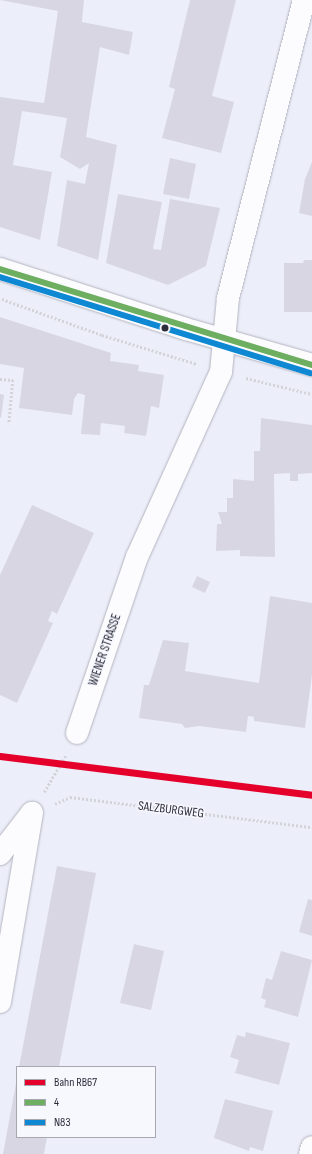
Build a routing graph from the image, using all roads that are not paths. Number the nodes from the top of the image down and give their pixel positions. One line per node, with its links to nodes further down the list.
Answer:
1 (304, 0): 3 (street, WIENER STRASSE)
2 (0, 269): 3 (street)
3 (225, 341): 4 (street); 5 (street, WIENER STRASSE)
4 (312, 365)
5 (77, 733)
6 (0, 854): 7 (street)
7 (0, 1002)
8 (312, 1148): 9 (street)
9 (310, 1154)

